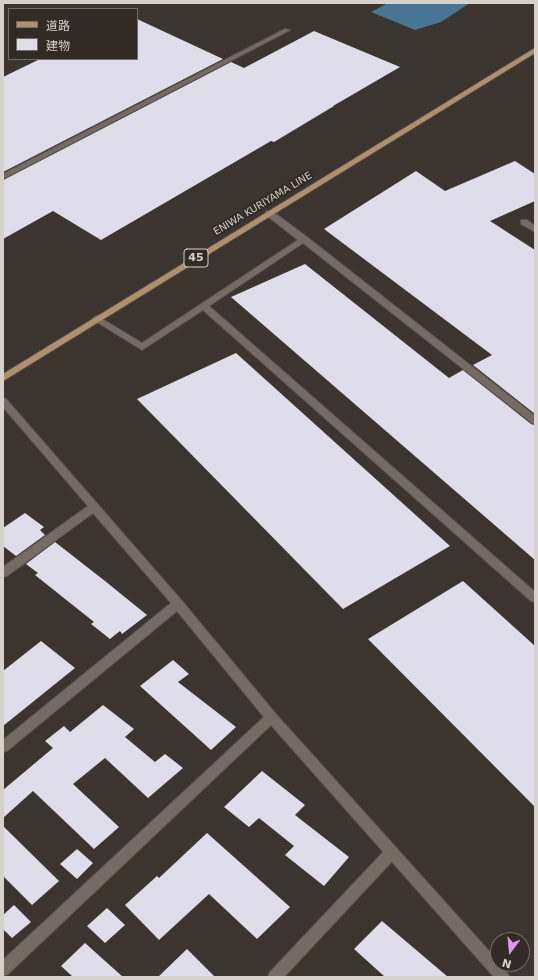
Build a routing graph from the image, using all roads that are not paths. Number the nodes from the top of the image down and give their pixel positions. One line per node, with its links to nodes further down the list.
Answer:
1 (287, 30): 3 (street)
2 (535, 50): 4 (main road, ENIWA KURIYAMA LINE / 45)
3 (3, 176)
4 (269, 213): 7 (street); 9 (main road, ENIWA KURIYAMA LINE / 45)
5 (535, 219): 6 (street)
6 (535, 230)
7 (304, 239): 8 (street); 12 (street)
8 (204, 306): 9 (street); 15 (street)
9 (96, 319): 10 (main road, ENIWA KURIYAMA LINE / 45)
10 (3, 378)
11 (3, 401): 13 (street)
12 (535, 421)
13 (94, 507): 14 (street); 16 (street)
14 (3, 573)
15 (535, 598)
16 (178, 604): 17 (street); 18 (street)
17 (272, 717): 19 (street); 20 (street)
18 (3, 747)
19 (392, 852): 21 (street); 22 (street)
20 (3, 969)
21 (275, 977)
22 (503, 977)

